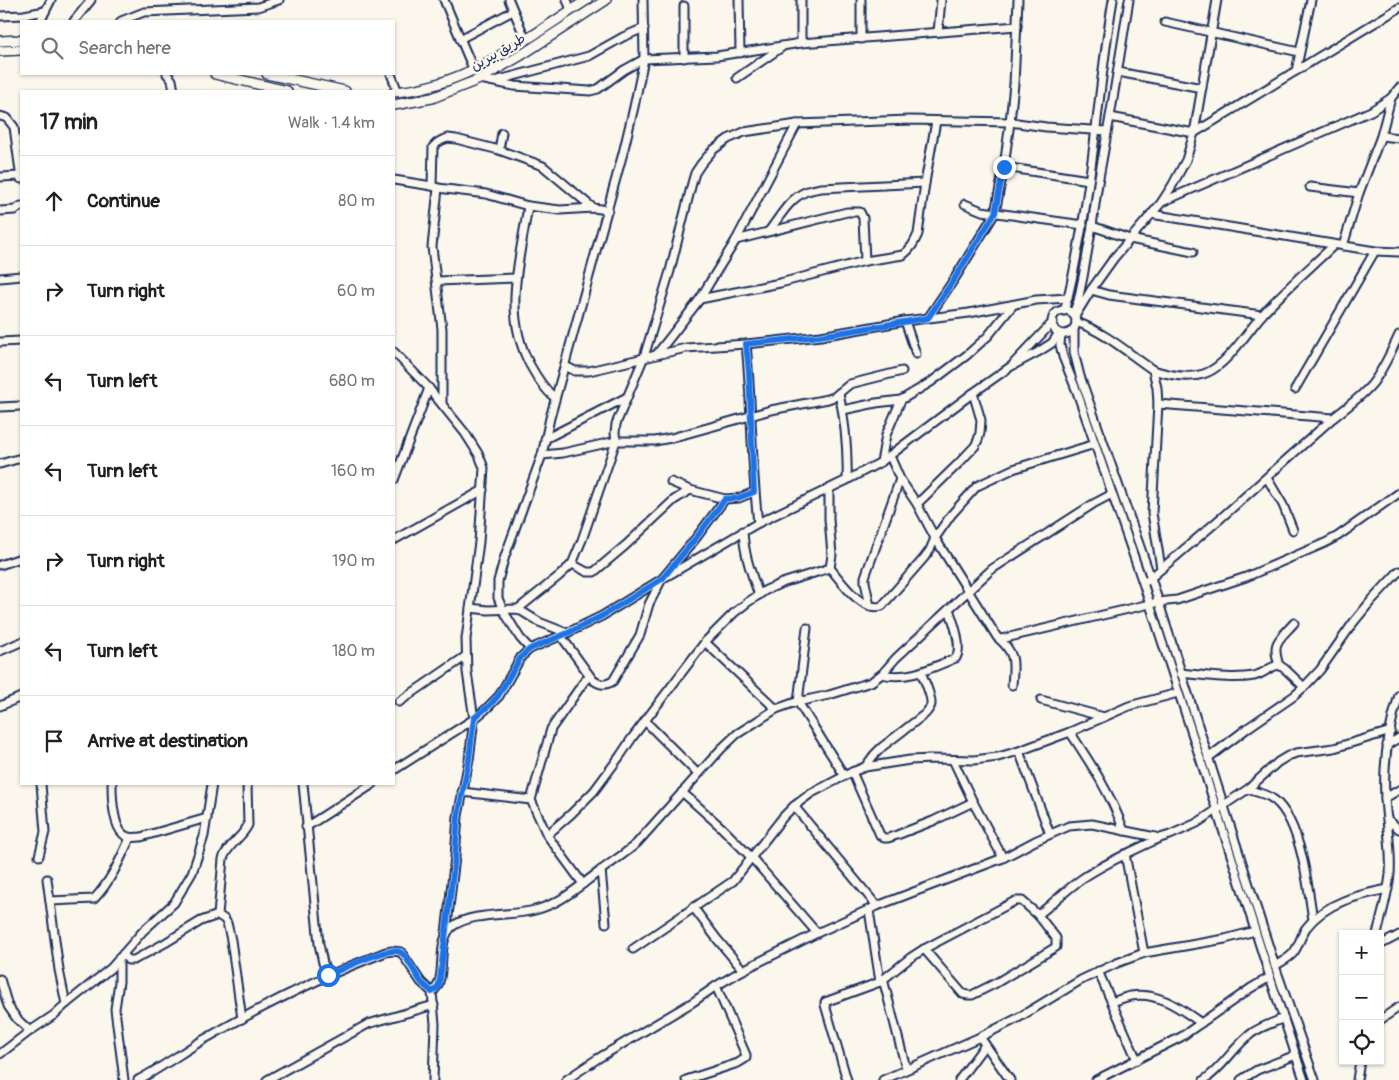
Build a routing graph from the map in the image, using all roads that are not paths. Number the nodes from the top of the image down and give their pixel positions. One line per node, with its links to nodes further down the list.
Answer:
1 (50, 0): 22 (street)
2 (91, 0): 26 (street)
3 (279, 0): 27 (street)
4 (444, 0): 34 (street)
5 (509, 0): 23 (street)
6 (566, 0): 21 (street)
7 (587, 0): 21 (main road, طريق بيرين)
8 (606, 0): 54 (main road, طريق بيرين)
9 (643, 0): 30 (street)
10 (740, 0): 43 (street)
11 (802, 0): 38 (street)
12 (861, 0): 33 (street)
13 (941, 0): 31 (street)
14 (1018, 0): 29 (street)
15 (1113, 0): 69 (street)
16 (1128, 0): 48 (street)
17 (1217, 0): 32 (street)
18 (1311, 0): 42 (street)
19 (684, 6): 44 (street)
20 (1399, 8): 47 (street)
21 (571, 10): 37 (main road, طريق بيرين)
22 (45, 11): 24 (street); 25 (street)
23 (513, 11): 34 (street); 37 (street)
24 (0, 16)
25 (42, 20)
26 (75, 20)
27 (124, 20)
28 (1165, 22): 32 (street)
29 (1017, 26): 31 (street); 67 (street)
30 (644, 28): 45 (street); 55 (street)
31 (938, 32): 33 (street)
32 (1212, 32): 42 (street); 56 (street)
33 (861, 38): 38 (street)
34 (460, 39): 46 (street)
35 (0, 40): 36 (main road)
36 (20, 40)
37 (526, 40): 46 (main road, طريق بيرين)
38 (800, 43): 39 (street)
39 (785, 46): 43 (street); 53 (street)
40 (20, 50): 41 (main road)
41 (0, 51)
42 (1299, 52): 47 (street)
43 (740, 53): 44 (street)
44 (684, 58): 45 (street)
45 (644, 59): 55 (street); 91 (street)
46 (474, 71): 61 (main road, طريق بيرين)
47 (1296, 71): 72 (street)
48 (1118, 72): 56 (street); 65 (street)
49 (168, 75): 58 (street)
50 (219, 75): 59 (main road)
51 (272, 75): 60 (main road)
52 (391, 75): 61 (street)
53 (737, 78)
54 (480, 79): 55 (street); 63 (main road, طريق بيرين)
55 (492, 82)
56 (1202, 88): 72 (street)
57 (1399, 88): 62 (street)
58 (174, 90)
59 (283, 90)
60 (340, 90)
61 (396, 92)
62 (1391, 98): 73 (street); 86 (street)
63 (395, 105)
64 (0, 116): 77 (street)
65 (1110, 117): 70 (street); 72 (street)
66 (936, 121): 67 (street); 68 (street); 82 (street)
67 (1010, 122): 69 (street); 76 (street)
68 (797, 124): 99 (street); 131 (street)
69 (1096, 130): 70 (street); 81 (street)
70 (1107, 131): 96 (street)
71 (502, 133): 75 (street)
72 (1194, 133): 86 (street)
73 (1381, 136): 74 (street); 85 (street)
74 (1399, 138)
75 (499, 150): 83 (street); 90 (street)
76 (1004, 167): 81 (street); 93 (street)
77 (20, 171)
78 (0, 177): 79 (street)
79 (20, 178)
80 (395, 180): 83 (street)
81 (1089, 180): 95 (street)
82 (925, 183): 97 (street); 105 (street)
83 (435, 187): 88 (street); 111 (street)
84 (1310, 187): 85 (street)
85 (1359, 193): 101 (street)
86 (1161, 203): 94 (street)
87 (965, 204): 93 (street)
88 (528, 206): 90 (street); 108 (street)
89 (20, 207): 92 (street)
90 (593, 208): 91 (street)
91 (608, 210): 132 (street)
92 (0, 211)
93 (995, 213): 95 (street); 119 (street)
94 (1150, 214): 98 (street); 100 (street)
95 (1083, 225): 109 (street)
96 (1092, 226): 98 (street); 110 (street)
97 (770, 231): 99 (street); 105 (street)
98 (1130, 239): 103 (street); 112 (street)
99 (736, 240): 115 (street)
100 (1334, 245): 101 (street); 118 (street)
101 (1343, 246): 102 (street)
102 (1375, 251): 104 (street); 137 (street)
103 (1193, 252)
104 (1399, 252)
105 (865, 261): 115 (street)
106 (20, 276): 107 (street)
107 (0, 278)
108 (516, 278): 111 (street); 141 (street)
109 (1072, 280): 110 (street); 114 (street)
110 (1083, 280): 112 (street); 120 (street)
111 (437, 281): 143 (street)
112 (1096, 282): 113 (street)
113 (1090, 290): 118 (street); 120 (street)
114 (1068, 298): 116 (street); 117 (street)
115 (700, 299): 129 (street)
116 (1013, 305): 119 (street); 142 (street)
117 (1064, 311): 120 (street); 122 (street)
118 (1262, 315): 134 (street)
119 (928, 318): 121 (street)
120 (1074, 320): 123 (street); 134 (street); 182 (street)
121 (905, 321): 127 (street); 130 (street)
122 (1053, 322): 123 (street); 133 (street)
123 (1060, 333): 133 (street); 152 (street)
124 (1399, 335): 149 (street)
125 (20, 341): 126 (street)
126 (0, 342)
127 (746, 344): 129 (street); 148 (street)
128 (395, 353): 136 (street)
129 (656, 354): 131 (street)
130 (916, 354)
131 (644, 357): 132 (street); 140 (street)
132 (565, 366): 141 (street)
133 (1010, 367): 139 (street)
134 (1153, 370): 144 (street)
135 (902, 371): 138 (street)
136 (429, 388): 143 (street); 158 (street)
137 (1295, 389)
138 (839, 393): 147 (street); 148 (street)
139 (973, 393): 154 (street); 170 (street)
140 (627, 396): 150 (street); 151 (street)
141 (556, 398): 150 (street)
142 (900, 400): 147 (street); 156 (street)
143 (442, 403): 163 (street)
144 (1158, 404): 149 (street); 180 (street)
145 (20, 406): 146 (street)
146 (0, 408)
147 (843, 410): 161 (street)
148 (751, 415): 151 (street); 166 (street)
149 (1333, 418): 159 (street)
150 (545, 439): 153 (street)
151 (616, 441): 153 (street); 177 (street)
152 (1095, 444): 168 (street); 174 (street)
153 (542, 455): 193 (street)
154 (890, 456): 156 (street); 160 (street)
155 (20, 458): 157 (street)
156 (881, 462): 161 (street)
157 (0, 464)
158 (395, 477)
159 (1267, 478): 172 (street); 180 (street)
160 (900, 479): 170 (street); 189 (street)
161 (848, 480): 165 (street)
162 (671, 482): 164 (street)
163 (483, 490): 175 (street); 190 (street)
164 (690, 490): 169 (street); 177 (street)
165 (829, 490): 171 (street); 179 (street)
166 (754, 492): 169 (street); 171 (street)
167 (1399, 493): 187 (street)
168 (1112, 494): 184 (street); 185 (street)
169 (725, 499): 183 (street)
170 (917, 504): 174 (street)
171 (758, 523): 173 (street)
172 (1292, 530)
173 (743, 531): 183 (street); 186 (street)
174 (935, 538): 185 (street); 189 (street)
175 (395, 539)
176 (20, 558): 178 (street)
177 (572, 564): 191 (street)
178 (0, 565)
179 (830, 568): 186 (street); 189 (street)
180 (1161, 568): 182 (street)
181 (1399, 571): 209 (street)
182 (1150, 578): 184 (street); 187 (street)
183 (662, 579): 196 (street); 207 (street)
184 (1143, 584): 188 (street)
185 (969, 591): 192 (street); 197 (street)
186 (759, 595): 199 (street)
187 (1158, 602): 188 (street); 205 (street)
188 (1150, 604): 197 (street); 210 (street)
189 (870, 606)
190 (470, 608): 193 (street); 202 (street)
191 (518, 608): 193 (street); 196 (street)
192 (949, 609): 204 (street); 206 (street)
193 (503, 610): 200 (street)
194 (1294, 623): 203 (street)
195 (807, 628): 215 (street)
196 (564, 635): 200 (street); 207 (street)
197 (1001, 640): 208 (street)
198 (20, 642): 201 (street)
199 (705, 642): 217 (street); 220 (street)
200 (530, 649): 219 (street)
201 (0, 651)
202 (466, 656): 214 (street); 219 (street)
203 (1279, 665): 205 (street); 209 (street)
204 (921, 672): 206 (street); 228 (street)
205 (1180, 673): 226 (street)
206 (882, 674): 215 (street)
207 (590, 676): 243 (street)
208 (1012, 685)
209 (1304, 687): 226 (street)
210 (1178, 693): 218 (street); 247 (street)
211 (1399, 695): 221 (street)
212 (20, 699): 216 (street)
213 (1041, 700): 218 (street)
214 (399, 702)
215 (798, 702): 217 (street); 231 (street)
216 (0, 706)
217 (776, 709): 230 (street)
218 (1105, 717): 222 (street)
219 (474, 718): 229 (street); 240 (street)
220 (645, 721): 230 (street); 254 (street)
221 (1390, 731): 224 (street); 238 (street)
222 (1070, 732): 225 (street); 252 (street)
223 (1399, 738): 224 (street)
224 (1387, 745): 242 (street)
225 (1019, 751): 227 (street); 253 (street)
226 (1208, 758): 246 (street)
227 (954, 760): 228 (street); 244 (street)
228 (865, 767): 231 (street)
229 (395, 769)
230 (698, 774): 241 (street)
231 (848, 774): 244 (street); 245 (street)
232 (41, 785): 258 (street)
233 (112, 785): 255 (street)
234 (212, 785): 248 (street)
235 (247, 785): 269 (street)
236 (303, 785): 250 (street)
237 (371, 785): 250 (street)
238 (1248, 789): 246 (street); 271 (street)
239 (1399, 790): 242 (street)
240 (462, 792): 243 (street); 275 (street)
241 (682, 792): 259 (street); 261 (street)
242 (1385, 798): 249 (street)
243 (531, 800): 254 (street)
244 (974, 802): 260 (street)
245 (794, 806): 259 (street); 266 (street)
246 (1224, 806): 247 (street); 283 (street)
247 (1216, 810): 256 (street); 274 (street)
248 (206, 818): 255 (street); 282 (street)
249 (1388, 820): 251 (street); 264 (street)
250 (306, 827): 286 (street)
251 (1399, 829)
252 (1124, 831): 253 (street); 256 (street)
253 (1050, 834): 260 (street)
254 (547, 835): 263 (street)
255 (130, 838): 265 (street)
256 (1160, 838): 257 (street)
257 (1125, 854): 270 (street); 281 (street)
258 (39, 856)
259 (752, 858): 267 (street); 276 (street)
260 (1003, 858): 266 (street)
261 (601, 870): 263 (street); 272 (street)
262 (47, 879): 265 (street)
263 (583, 884): 275 (street)
264 (1388, 889): 271 (street); 273 (street)
265 (50, 901): 293 (street)
266 (877, 906): 268 (street)
267 (693, 907): 279 (street); 284 (street)
268 (869, 910): 276 (street); 289 (street)
269 (218, 914): 282 (street); 299 (street)
270 (1038, 915): 280 (street); 280 (street)
271 (1313, 920): 283 (street)
272 (606, 922)
273 (1378, 930)
274 (1255, 931): 281 (street); 287 (street)
275 (446, 933): 291 (street)
276 (817, 933): 284 (street)
277 (1399, 935): 278 (street)
278 (1384, 943)
279 (633, 949)
280 (924, 949): 289 (street)
281 (1144, 953): 285 (street)
282 (121, 956): 293 (street); 311 (street)
283 (1275, 966): 300 (street)
284 (743, 970): 290 (street)
285 (1098, 972): 292 (street); 304 (street)
286 (328, 975): 291 (street); 299 (street)
287 (1270, 977): 301 (street); 302 (street)
288 (0, 979): 295 (street)
289 (882, 981): 310 (street); 317 (street)
290 (716, 986): 315 (street); 316 (street)
291 (432, 992): 294 (street)
292 (1112, 1002): 302 (street); 308 (street)
293 (66, 1004): 303 (street)
294 (434, 1005): 313 (street); 314 (street)
295 (8, 1006): 297 (street); 303 (street)
296 (1399, 1007): 298 (street)
297 (0, 1009)
298 (1384, 1017)
299 (242, 1019): 312 (street)
300 (1294, 1019): 301 (street); 325 (street)
301 (1285, 1020): 307 (street); 322 (street)
302 (1201, 1023): 308 (street)
303 (30, 1031): 306 (street)
304 (980, 1037): 305 (street); 310 (street)
305 (985, 1045): 319 (street); 320 (street)
306 (0, 1054)
307 (1296, 1055): 323 (street); 324 (street)
308 (1137, 1060): 321 (street)
309 (1359, 1065): 326 (street)
310 (906, 1068): 318 (street)
311 (124, 1080)
312 (138, 1080)
313 (267, 1080)
314 (433, 1080)
315 (566, 1080)
316 (686, 1080)
317 (848, 1080)
318 (882, 1080)
319 (959, 1080)
320 (1010, 1080)
321 (1096, 1080)
322 (1204, 1080)
323 (1241, 1080)
324 (1304, 1080)
325 (1315, 1080)
326 (1357, 1080)

